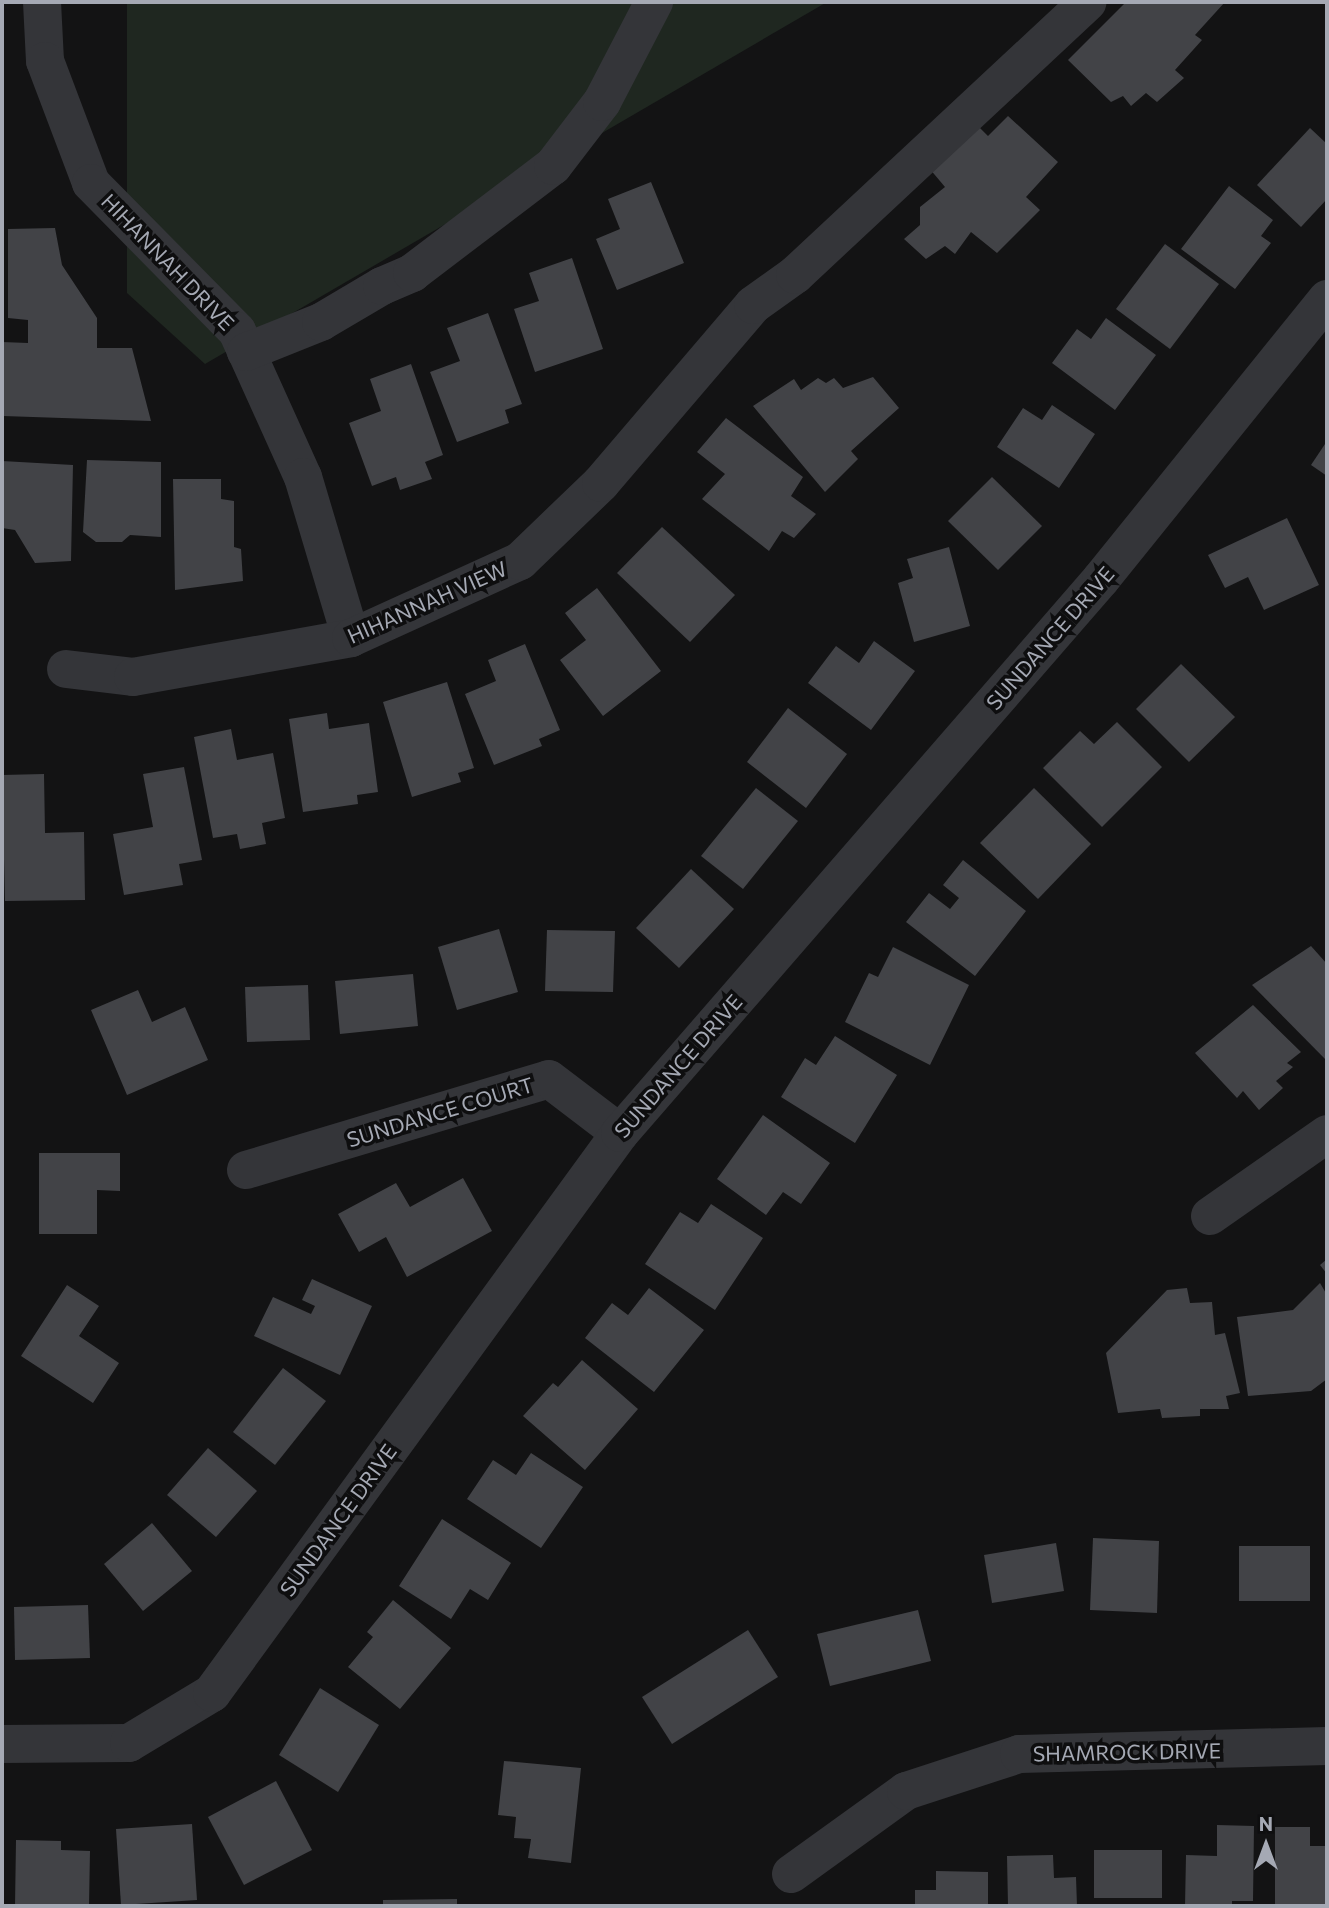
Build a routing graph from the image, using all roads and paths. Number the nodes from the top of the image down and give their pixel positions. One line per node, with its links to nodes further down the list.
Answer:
1 (43, 2): 5 (street, HIHANNAH DRIVE)
2 (654, 2): 5 (street)
3 (1088, 2): 6 (street, HIHANNAH VIEW)
4 (1327, 299): 8 (street, SUNDANCE DRIVE)
5 (246, 352): 6 (street, HIHANNAH DRIVE)
6 (351, 638): 7 (street, HIHANNAH VIEW)
7 (65, 669)
8 (620, 1133): 10 (street, SUNDANCE COURT); 12 (street, SUNDANCE DRIVE)
9 (1327, 1134): 11 (street)
10 (246, 1170)
11 (1210, 1216)
12 (2, 1744)
13 (1327, 1746): 14 (street, SHAMROCK DRIVE)
14 (791, 1874)

